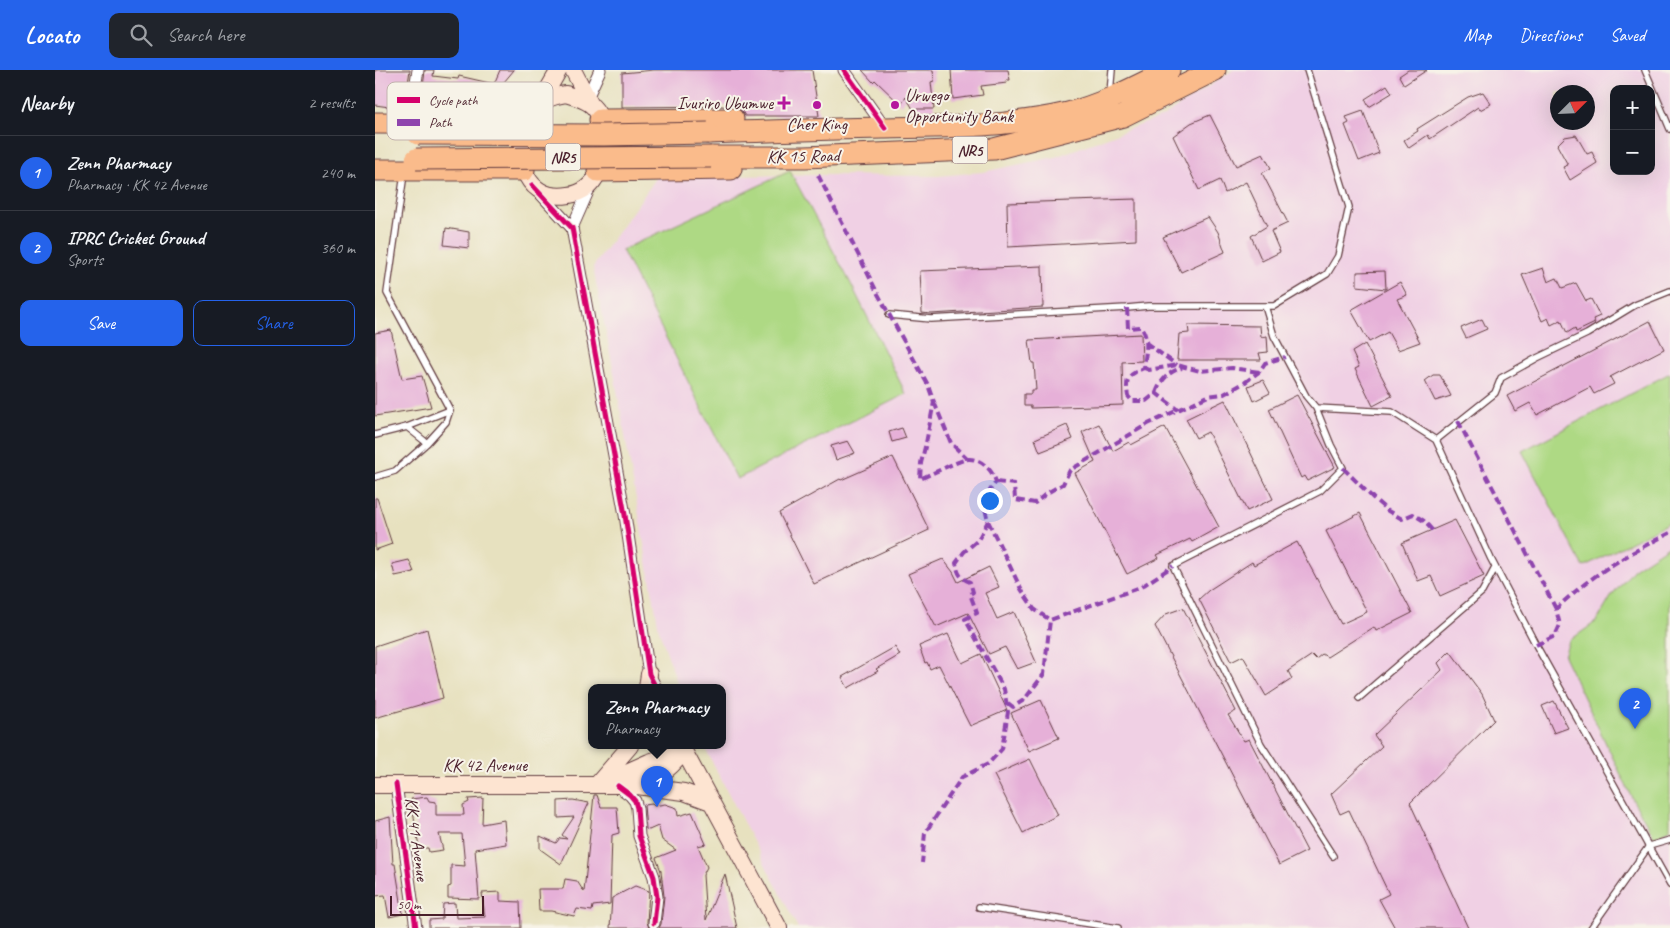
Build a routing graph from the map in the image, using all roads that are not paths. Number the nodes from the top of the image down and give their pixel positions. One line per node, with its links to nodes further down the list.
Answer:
1 (559, 70): 10 (main road)
2 (573, 70): 13 (main road)
3 (600, 70): 13 (street)
4 (844, 70): 16 (street)
5 (1112, 70): 12 (lane)
6 (1169, 70): 12 (highway, KK 15 Road / NR5)
7 (1215, 70): 20 (highway, KK 15 Road / NR5)
8 (1307, 70): 28 (lane)
9 (1645, 70): 15 (lane)
10 (552, 82)
11 (553, 97): 13 (main road)
12 (1109, 100): 16 (highway, KK 15 Road / NR5)
13 (593, 107): 16 (highway); 25 (main road)
14 (1670, 111): 15 (lane)
15 (1663, 112): 17 (lane)
16 (885, 128): 18 (highway, KK 15 Road / NR5, bridge)
17 (1670, 129)
18 (553, 133)
19 (522, 140): 24 (main road)
20 (911, 153): 22 (highway, KK 15 Road / NR5, bridge); 25 (highway)
21 (375, 158): 22 (highway, KK 15 Road / NR5)
22 (411, 164): 23 (highway); 24 (highway); 31 (lane)
23 (375, 170)
24 (528, 178): 25 (main road); 26 (street)
25 (594, 179): 26 (street)
26 (571, 228): 38 (street)
27 (1670, 291): 34 (lane)
28 (1265, 306): 29 (lane); 30 (lane)
29 (889, 315)
30 (1316, 408): 34 (lane); 49 (lane)
31 (450, 410): 32 (lane); 35 (lane)
32 (407, 427): 33 (lane); 35 (lane)
33 (375, 435)
34 (1436, 440): 37 (lane)
35 (427, 443): 36 (lane)
36 (375, 477)
37 (1495, 568): 39 (lane); 48 (lane)
38 (651, 684)
39 (1359, 698)
40 (627, 749): 44 (main road)
41 (683, 749): 44 (main road, KK 42 Avenue); 45 (main road, KK 42 Avenue); 46 (main road)
42 (396, 784): 43 (main road, KK 42 Avenue); 44 (main road, KK 42 Avenue); 53 (street, KK 41 Avenue)
43 (375, 785)
44 (596, 785): 45 (main road, KK 42 Avenue)
45 (623, 785): 46 (main road); 52 (street)
46 (711, 802): 54 (main road)
47 (1670, 840): 48 (lane)
48 (1649, 846): 50 (lane); 56 (lane)
49 (1333, 856)
50 (1670, 885)
51 (979, 907): 55 (lane)
52 (654, 923)
53 (417, 928)
54 (779, 928)
55 (1118, 928)
56 (1591, 928)

